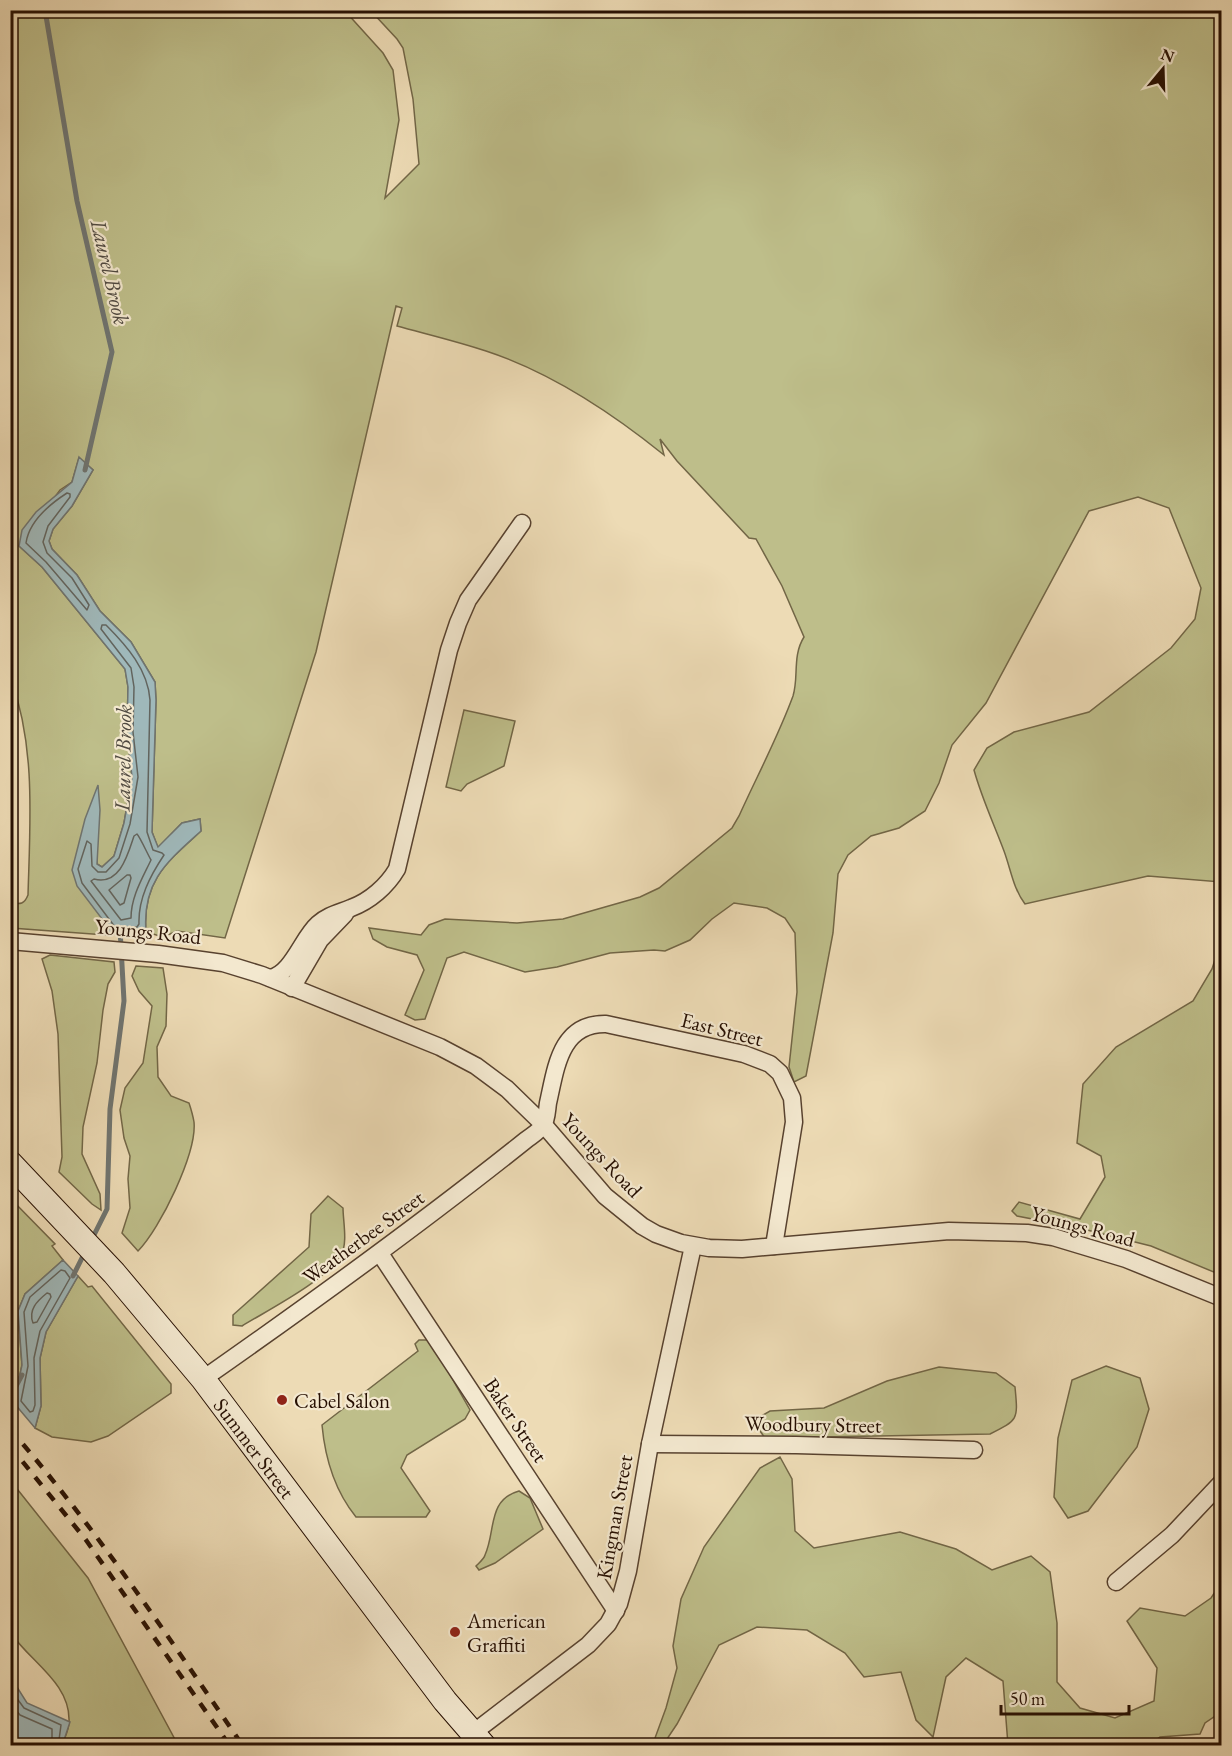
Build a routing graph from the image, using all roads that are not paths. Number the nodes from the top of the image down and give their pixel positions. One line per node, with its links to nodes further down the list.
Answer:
1 (522, 523): 2 (street)
2 (352, 908): 4 (street); 5 (street)
3 (10, 941): 4 (street, Youngs Road)
4 (270, 978): 5 (street, Youngs Road)
5 (292, 988): 6 (street, Youngs Road)
6 (544, 1125): 8 (street, Youngs Road); 9 (street, East Street); 10 (street, Weatherbee Street)
7 (10, 1163): 12 (main road, Summer Street)
8 (693, 1246): 9 (street, Youngs Road); 13 (street, Kingman Street)
9 (774, 1246): 11 (street, Youngs Road)
10 (378, 1255): 12 (street, Weatherbee Street); 17 (street, Baker Street)
11 (1221, 1298)
12 (203, 1378): 18 (main road, Summer Street)
13 (650, 1444): 14 (street, Woodbury Street); 17 (street, Kingman Street)
14 (974, 1450)
15 (1221, 1482): 16 (street)
16 (1116, 1582)
17 (616, 1611): 18 (street, Kingman Street)
18 (478, 1739)

